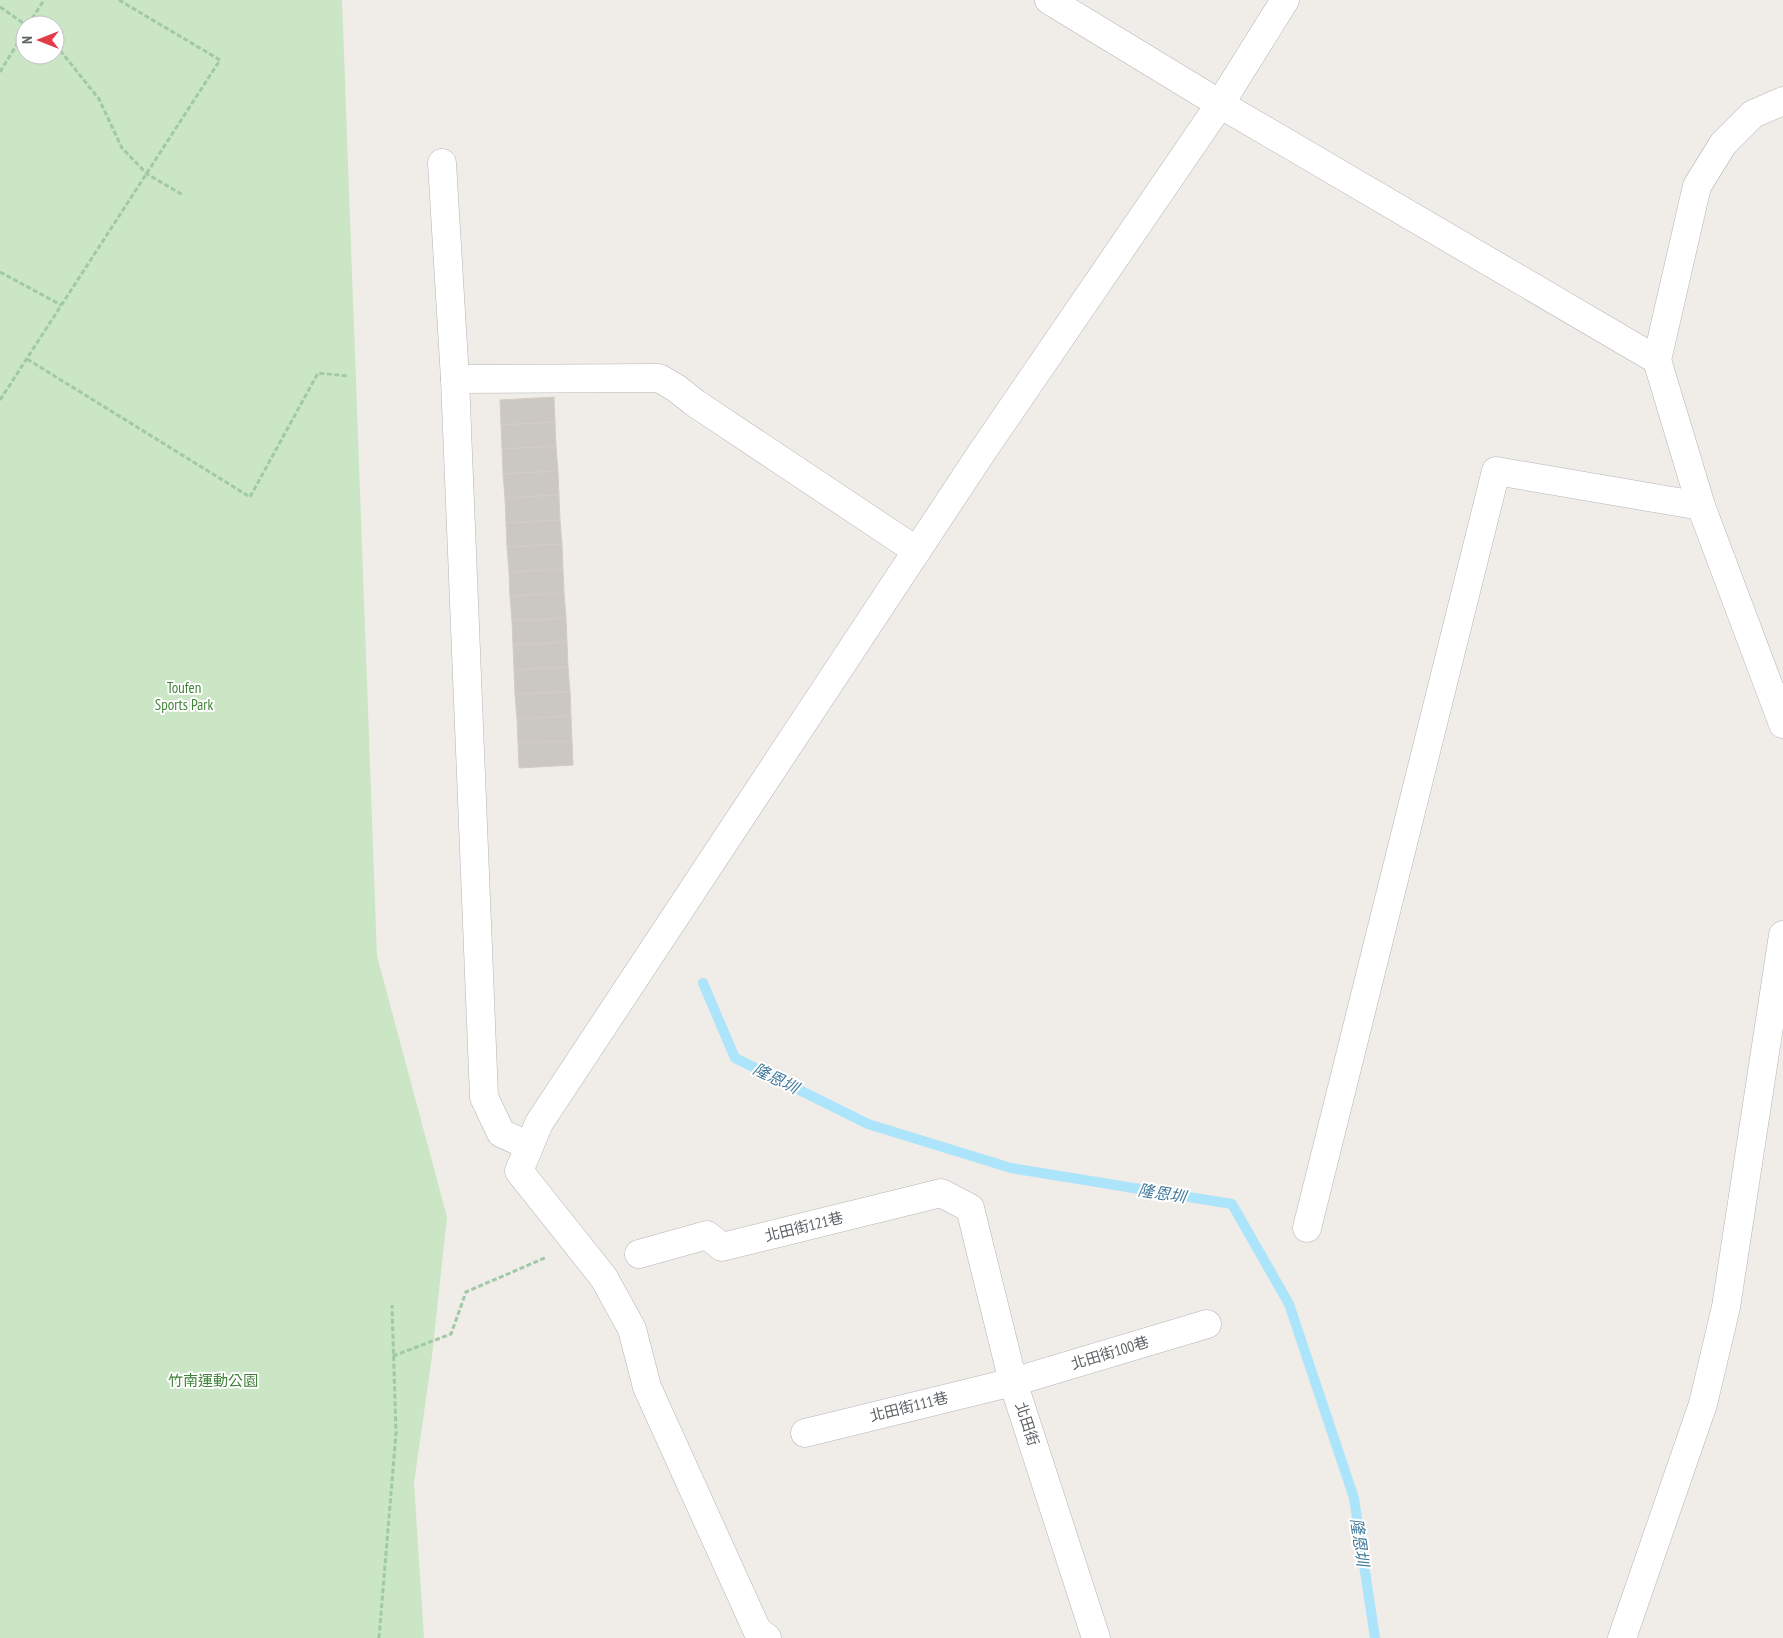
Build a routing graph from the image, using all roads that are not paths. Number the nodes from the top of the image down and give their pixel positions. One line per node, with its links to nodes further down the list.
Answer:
1 (1049, 0): 4 (street)
2 (1285, 0): 4 (street)
3 (1783, 101): 6 (street)
4 (1220, 104): 6 (street); 9 (street)
5 (442, 163): 7 (street)
6 (1657, 360): 8 (street)
7 (455, 379): 9 (street); 12 (street)
8 (1701, 506): 10 (street); 14 (street)
9 (917, 551): 12 (street)
10 (1783, 724)
11 (1783, 936): 21 (street)
12 (529, 1146): 19 (street)
13 (970, 1208): 15 (street, 北田街121巷); 17 (street, 北田街)
14 (1307, 1228)
15 (639, 1254)
16 (1207, 1324): 17 (street, 北田街100巷)
17 (1014, 1382): 18 (street, 北田街111巷); 20 (street, 北田街)
18 (805, 1433)
19 (767, 1638)
20 (1096, 1638)
21 (1622, 1638)

